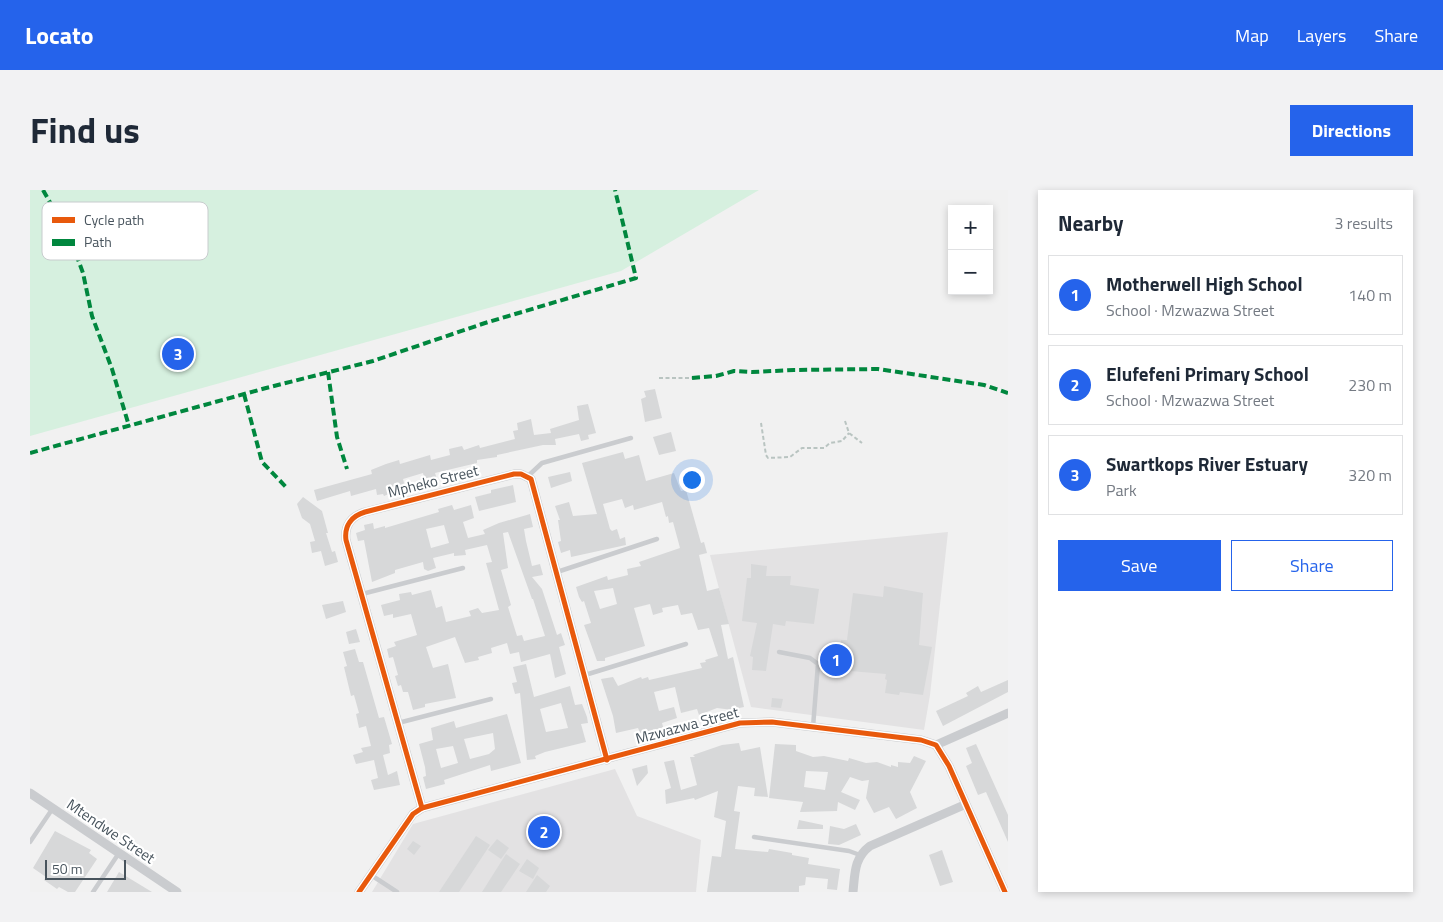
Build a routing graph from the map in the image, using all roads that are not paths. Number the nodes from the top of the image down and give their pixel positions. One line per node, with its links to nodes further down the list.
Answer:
1 (631, 438): 2 (lane)
2 (527, 477): 5 (street); 6 (street, Mpheko Street)
3 (657, 539): 5 (lane)
4 (463, 568): 6 (lane)
5 (558, 572): 9 (street)
6 (362, 594): 12 (street, Mpheko Street)
7 (686, 644): 9 (lane)
8 (779, 652): 13 (lane)
9 (585, 675): 15 (street)
10 (491, 699): 12 (lane)
11 (1008, 713): 14 (street)
12 (398, 723): 19 (street, Mpheko Street)
13 (814, 727): 14 (street, Mzwazwa Street); 15 (street, Mzwazwa Street)
14 (936, 745): 17 (street)
15 (607, 760): 19 (street, Mzwazwa Street)
16 (30, 793): 18 (street, Mtendwe Street)
17 (964, 805): 23 (street); 30 (street)
18 (53, 808): 21 (lane); 22 (street, Mtendwe Street)
19 (422, 808): 24 (street)
20 (754, 838): 23 (lane)
21 (30, 842)
22 (119, 853): 25 (lane); 26 (street, Mtendwe Street)
23 (860, 855): 29 (street)
24 (371, 875): 27 (street); 28 (lane)
25 (93, 892)
26 (177, 892)
27 (359, 892)
28 (397, 892)
29 (853, 892)
30 (1005, 892)

